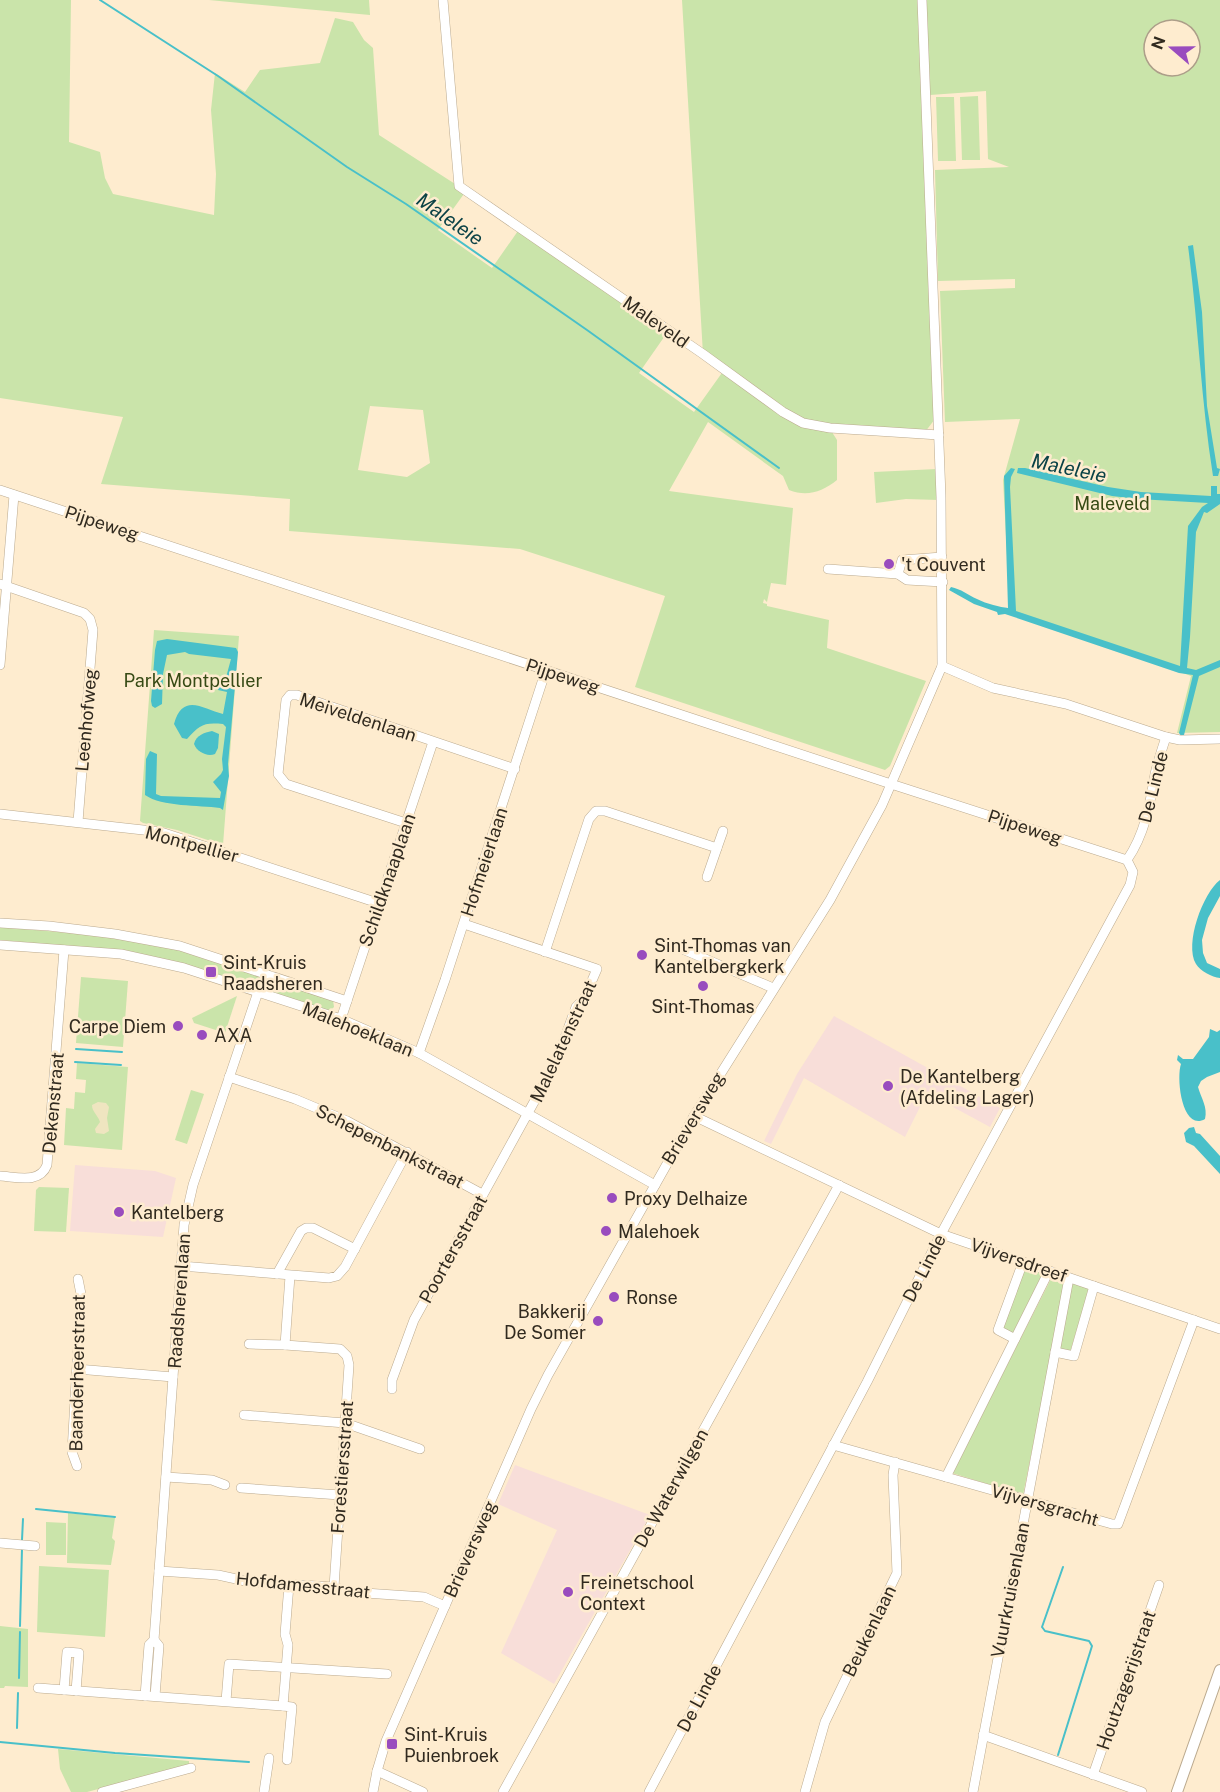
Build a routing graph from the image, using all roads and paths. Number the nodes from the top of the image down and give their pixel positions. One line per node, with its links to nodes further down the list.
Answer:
1 (443, 0): 3 (street, Maleveld)
2 (922, 0): 3 (street)
3 (939, 435): 6 (street, Brieversweg)
4 (0, 490): 5 (street, Pijpeweg)
5 (14, 495): 10 (street); 13 (street, Pijpeweg)
6 (942, 557): 8 (street); 9 (street, Brieversweg)
7 (828, 569): 8 (street)
8 (898, 574): 9 (street)
9 (943, 582): 12 (street, Brieversweg)
10 (3, 585): 11 (street); 20 (street, Leenhofweg)
11 (0, 665)
12 (942, 666): 14 (street); 18 (street, Brieversweg)
13 (546, 670): 17 (street, Hofmeierlaan); 18 (street, Pijpeweg)
14 (1166, 737): 15 (street); 24 (street, De Linde)
15 (1220, 739)
16 (433, 742): 17 (street, Meiveldenlaan); 21 (street, Schildknaaplaan); 21 (street, Meiveldenlaan)
17 (515, 769): 28 (street, Hofmeierlaan)
18 (891, 784): 24 (street, Pijpeweg); 33 (street, Brieversweg)
19 (0, 814): 20 (street, Montpellier)
20 (78, 822): 26 (street, Montpellier)
21 (406, 823): 26 (street, Schildknaaplaan)
22 (723, 831): 23 (street)
23 (717, 848): 25 (street); 32 (street)
24 (1127, 860): 46 (street, De Linde)
25 (707, 877)
26 (378, 903): 35 (street, Schildknaaplaan)
27 (0, 923): 35 (street, Malehoeklaan)
28 (464, 924): 32 (street); 37 (street, Hofmeierlaan)
29 (0, 945): 31 (street, Malehoeklaan)
30 (680, 948): 33 (street)
31 (64, 950): 34 (street, Malehoeklaan); 42 (street, Dekenstraat)
32 (545, 952): 39 (street, Malelatenstraat)
33 (773, 988): 40 (street, Brieversweg)
34 (258, 992): 36 (street, Malehoeklaan); 38 (street, Raadsherenlaan)
35 (347, 1001): 36 (street, Schildknaaplaan)
36 (341, 1019): 37 (street, Malehoeklaan)
37 (419, 1053): 39 (street, Malehoeklaan)
38 (229, 1077): 41 (street, Schepenbankstraat); 49 (street, Raadsherenlaan)
39 (528, 1114): 43 (street, Malehoeklaan); 45 (street, Poortersstraat)
40 (693, 1116): 43 (street, Brieversweg); 44 (street, Vijversdreef)
41 (407, 1152): 45 (street, Schepenbankstraat); 47 (street)
42 (0, 1176)
43 (655, 1185): 83 (street, Brieversweg)
44 (839, 1185): 46 (street, Vijversdreef); 105 (street, De Waterwilgen)
45 (483, 1194): 64 (street, Poortersstraat)
46 (941, 1234): 48 (street, Vijversdreef); 67 (street, De Linde)
47 (355, 1249): 51 (street); 52 (street)
48 (1023, 1262): 50 (street, Vijversdreef); 58 (street)
49 (181, 1266): 51 (street); 63 (street, Raadsherenlaan)
50 (1049, 1271): 53 (street, Vijversdreef); 58 (street)
51 (277, 1274): 52 (street)
52 (290, 1276): 60 (street)
53 (1069, 1278): 55 (street, Vijversdreef); 61 (street, Vuurkruisenlaan)
54 (78, 1279): 62 (street, Baanderheerstraat)
55 (1094, 1286): 56 (street, Vijversdreef); 61 (street)
56 (1194, 1320): 57 (street, Vijversdreef); 76 (street, Vijversgracht)
57 (1220, 1329)
58 (1015, 1339): 72 (street)
59 (249, 1344): 60 (street)
60 (285, 1346): 66 (street, Forestiersstraat)
61 (1055, 1352): 76 (street, Vuurkruisenlaan)
62 (77, 1369): 63 (street); 70 (street, Baanderheerstraat)
63 (173, 1377): 71 (street, Raadsherenlaan)
64 (392, 1389)
65 (244, 1415): 66 (street)
66 (345, 1423): 68 (street); 75 (street, Forestiersstraat)
67 (833, 1445): 69 (street, Vijversgracht); 106 (street, De Linde)
68 (420, 1449)
69 (895, 1462): 72 (street, Vijversgracht); 107 (street, Beukenlaan)
70 (77, 1466)
71 (166, 1477): 73 (street); 79 (street, Raadsherenlaan)
72 (946, 1477): 76 (street, Vijversgracht)
73 (225, 1485)
74 (241, 1488): 75 (street)
75 (340, 1496): 82 (street, Forestiersstraat)
76 (1027, 1500): 95 (street, Vuurkruisenlaan)
77 (0, 1543): 78 (street)
78 (35, 1546)
79 (159, 1571): 80 (street, Hofdamesstraat); 84 (street, Raadsherenlaan)
80 (289, 1585): 82 (street, Hofdamesstraat); 85 (street)
81 (1159, 1585): 100 (street, Houtzagerijstraat)
82 (334, 1587): 83 (street, Hofdamesstraat)
83 (445, 1606): 99 (street, Brieversweg)
84 (154, 1640): 91 (street, Raadsherenlaan); 92 (street, Raadsherenlaan)
85 (286, 1667): 87 (street); 93 (street); 94 (street)
86 (1220, 1670): 110 (main road)
87 (387, 1674)
88 (38, 1688): 89 (street)
89 (64, 1690): 90 (street); 90 (street)
90 (76, 1691): 91 (street)
91 (145, 1696): 92 (street)
92 (155, 1696): 93 (street)
93 (226, 1701): 94 (street)
94 (283, 1706): 97 (street)
95 (983, 1735): 100 (street); 108 (street, Vuurkruisenlaan)
96 (269, 1758): 102 (street)
97 (287, 1760)
98 (191, 1768): 101 (street)
99 (376, 1771): 103 (street, Brieversweg); 104 (street)
100 (1093, 1775): 109 (street)
101 (102, 1792)
102 (264, 1792)
103 (373, 1792)
104 (423, 1792)
105 (503, 1792)
106 (649, 1792)
107 (804, 1792)
108 (973, 1792)
109 (1142, 1792)
110 (1177, 1792)

